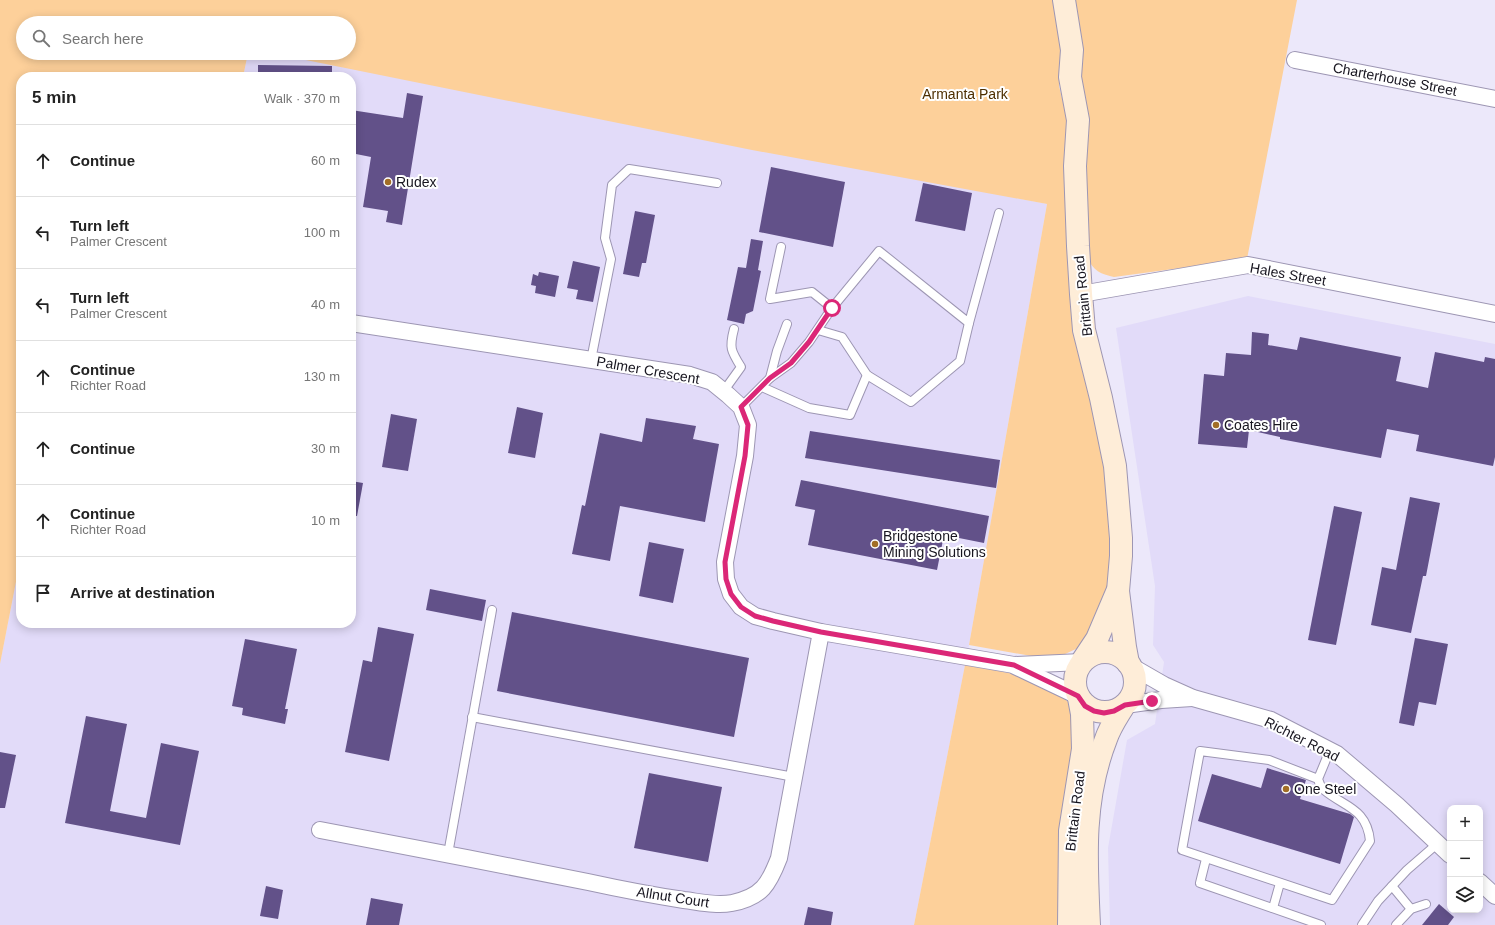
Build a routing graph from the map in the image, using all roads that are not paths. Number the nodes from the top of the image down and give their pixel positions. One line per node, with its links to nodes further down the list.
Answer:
1 (1064, 0): 7 (main road, Brittain Road)
2 (1295, 60): 3 (street, Charterhouse Street)
3 (1495, 99)
4 (717, 183): 15 (lane)
5 (999, 213): 10 (lane)
6 (781, 247): 8 (lane)
7 (1081, 294): 9 (street, Hales Street); 21 (main road, Brittain Road)
8 (832, 308): 10 (lane); 14 (lane)
9 (1495, 314)
10 (969, 323): 16 (lane)
11 (356, 324): 15 (street, Palmer Crescent)
12 (787, 324): 17 (lane)
13 (734, 329): 19 (lane)
14 (818, 330): 16 (lane); 17 (lane)
15 (591, 360): 19 (street, Palmer Crescent)
16 (867, 376): 18 (lane)
17 (770, 378): 18 (lane)
18 (762, 387): 20 (lane)
19 (724, 392): 20 (street, Palmer Crescent)
20 (741, 407): 23 (street, Palmer Crescent)
21 (1118, 591): 24 (main road, Brittain Road); 25 (main road, Brittain Road)
22 (492, 610): 30 (lane)
23 (821, 632): 26 (street); 32 (street, Allnut Court)
24 (1083, 661): 25 (main road); 26 (street); 27 (main road)
25 (1130, 664): 28 (street, Richter Road); 29 (main road)
26 (1014, 665): 27 (street)
27 (1078, 697): 29 (main road); 46 (main road, Brittain Road)
28 (1193, 698): 29 (street, Richter Road); 31 (street, Richter Road)
29 (1124, 706): 47 (main road, Brittain Road)
30 (472, 717): 32 (lane); 37 (lane)
31 (1330, 750): 33 (lane); 35 (street, Richter Road)
32 (794, 777): 37 (street, Allnut Court)
33 (1318, 779): 38 (lane); 39 (lane)
34 (320, 830): 37 (street, Allnut Court)
35 (1437, 844): 36 (street, Richter Road); 41 (lane)
36 (1447, 852)
37 (448, 854)
38 (1206, 859): 39 (lane); 44 (lane)
39 (1280, 883): 44 (lane)
40 (1483, 885): 42 (street)
41 (1392, 886): 45 (lane); 49 (lane)
42 (1495, 896)
43 (1426, 904): 45 (lane)
44 (1273, 908): 48 (lane)
45 (1411, 909): 50 (lane)
46 (1069, 925)
47 (1089, 925)
48 (1321, 925)
49 (1362, 925)
50 (1396, 925)

